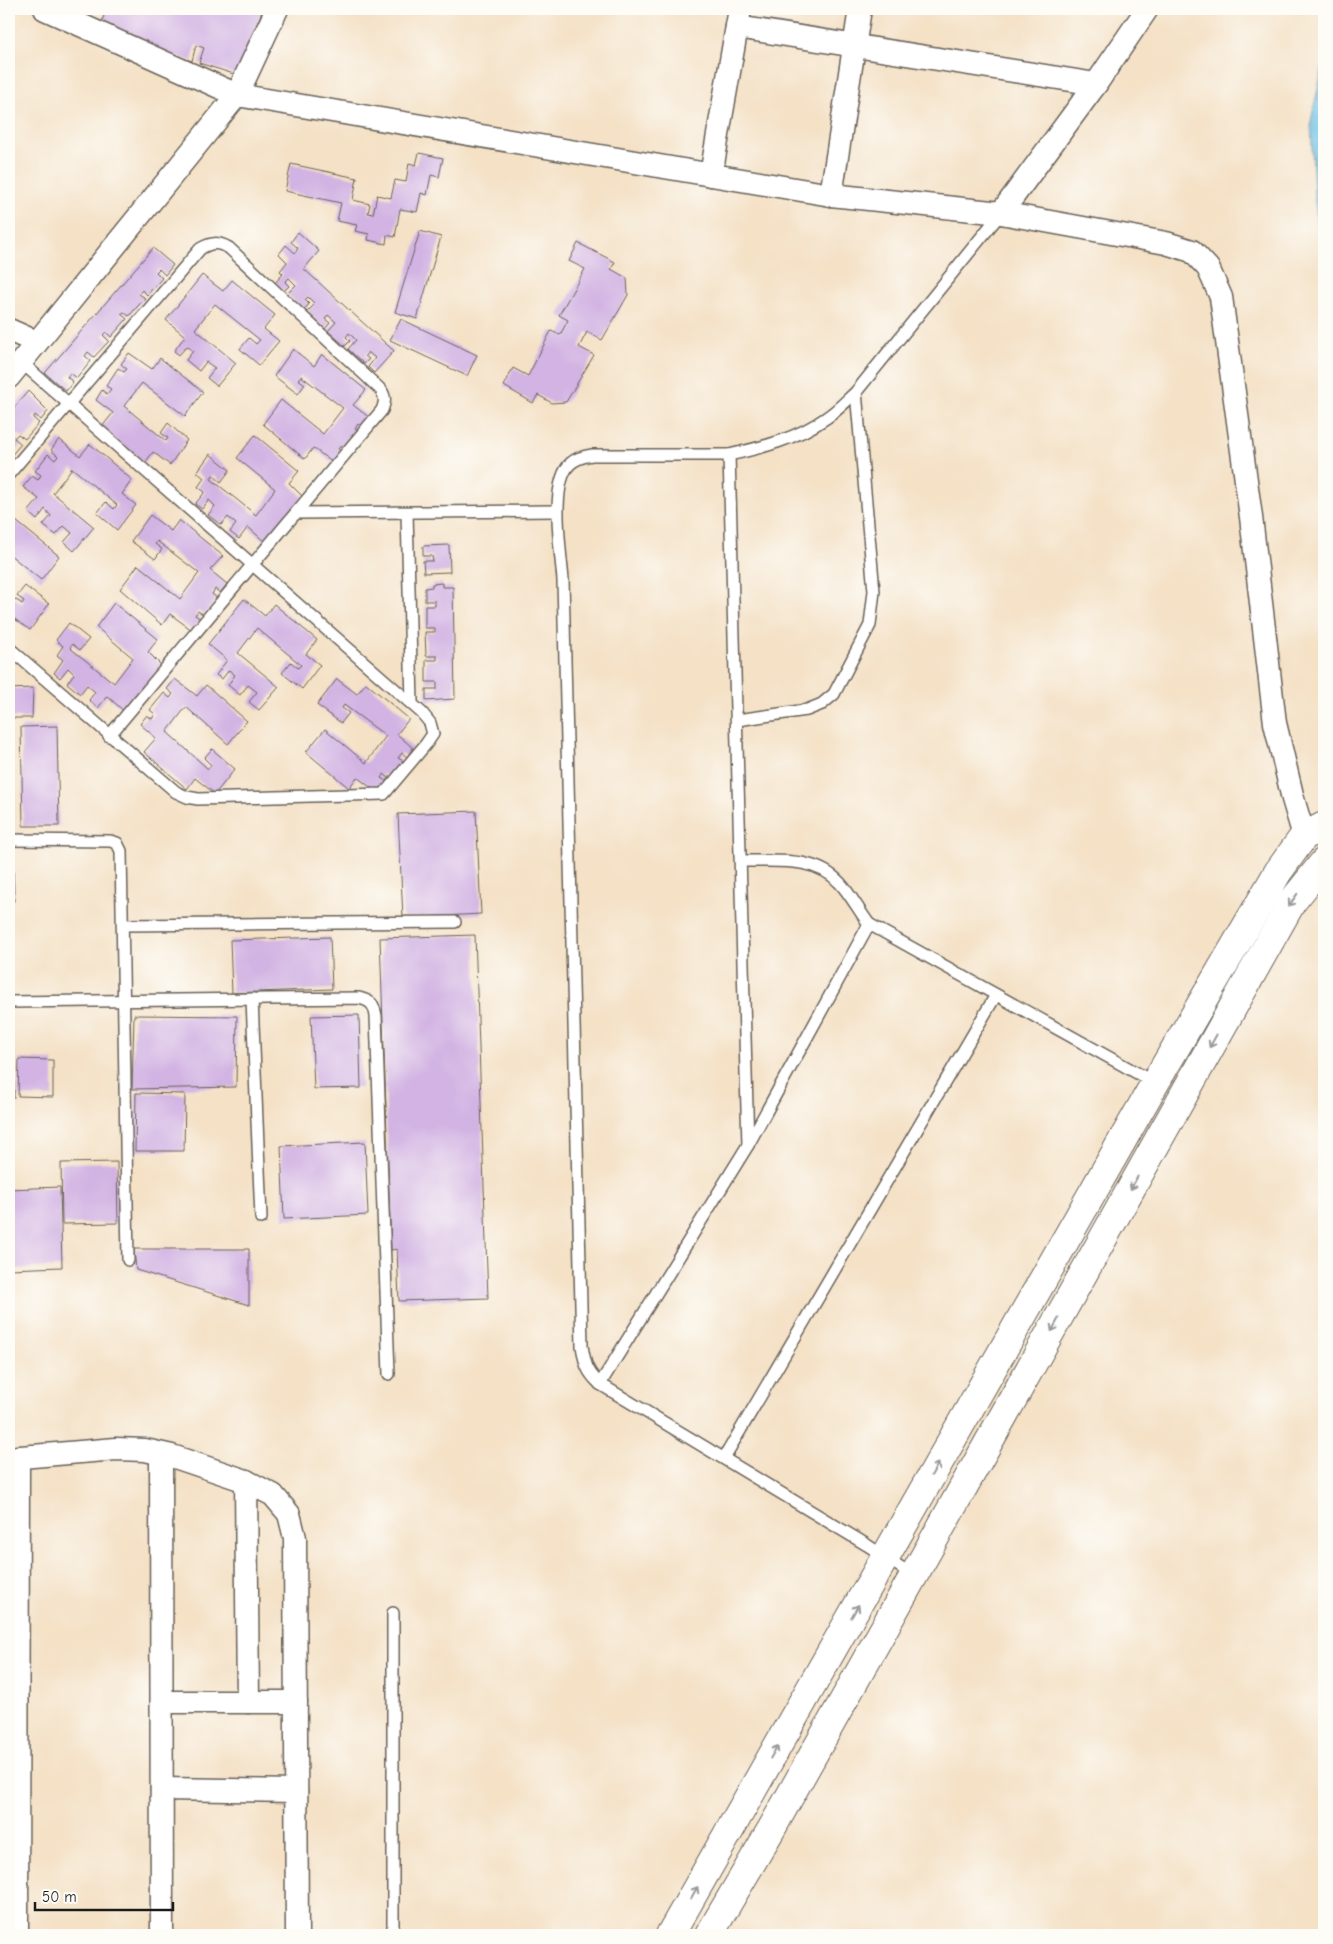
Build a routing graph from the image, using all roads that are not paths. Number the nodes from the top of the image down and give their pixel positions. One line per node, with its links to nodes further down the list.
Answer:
1 (45, 9): 8 (street)
2 (277, 9): 8 (street)
3 (860, 9): 6 (street)
4 (1147, 9): 7 (street)
5 (738, 18): 6 (street); 9 (street)
6 (854, 44): 7 (street); 10 (street)
7 (1096, 84): 11 (street)
8 (237, 95): 9 (street); 13 (street)
9 (711, 175): 10 (street)
10 (831, 195): 11 (street)
11 (1001, 213): 15 (lane); 27 (street)
12 (9, 330): 13 (street)
13 (36, 342): 14 (street)
14 (15, 370): 16 (lane)
15 (856, 392): 17 (lane); 25 (lane)
16 (69, 404): 18 (lane); 20 (lane); 22 (lane)
17 (729, 455): 19 (lane); 25 (lane)
18 (9, 474)
19 (557, 511): 21 (lane); 43 (lane)
20 (296, 513): 21 (lane); 22 (lane)
21 (407, 513): 24 (lane)
22 (252, 566): 24 (lane); 26 (lane)
23 (9, 648): 26 (lane)
24 (412, 704): 26 (lane)
25 (737, 720): 29 (lane)
26 (110, 736)
27 (1314, 831): 38 (main road)
28 (9, 840): 33 (lane)
29 (740, 861): 32 (lane); 39 (lane)
30 (1324, 862): 49 (main road, one-way to 49)
31 (455, 922): 33 (lane)
32 (869, 924): 34 (lane); 39 (lane)
33 (123, 925): 36 (lane)
34 (996, 994): 38 (lane); 46 (lane)
35 (252, 1000): 36 (lane); 40 (lane); 42 (lane)
36 (125, 1001): 37 (lane); 41 (lane)
37 (9, 1002)
38 (1155, 1083): 48 (main road, one-way to 38)
39 (748, 1145): 43 (lane)
40 (261, 1218)
41 (128, 1260)
42 (389, 1374)
43 (600, 1384): 46 (lane)
44 (162, 1454): 45 (street); 47 (street); 53 (street)
45 (13, 1458): 51 (street)
46 (724, 1458): 48 (lane)
47 (246, 1481): 54 (street); 55 (street)
48 (886, 1556): 49 (lane); 63 (main road, one-way to 48)
49 (914, 1576): 64 (main road)
50 (393, 1613): 62 (lane)
51 (14, 1614): 52 (street)
52 (14, 1701): 56 (street)
53 (162, 1702): 54 (street); 57 (street)
54 (248, 1702): 55 (street)
55 (296, 1702): 58 (street)
56 (14, 1788): 59 (street)
57 (162, 1789): 58 (street); 60 (street)
58 (296, 1791): 61 (street)
59 (17, 1935)
60 (162, 1935)
61 (297, 1935)
62 (393, 1935)
63 (670, 1935)
64 (709, 1935)

